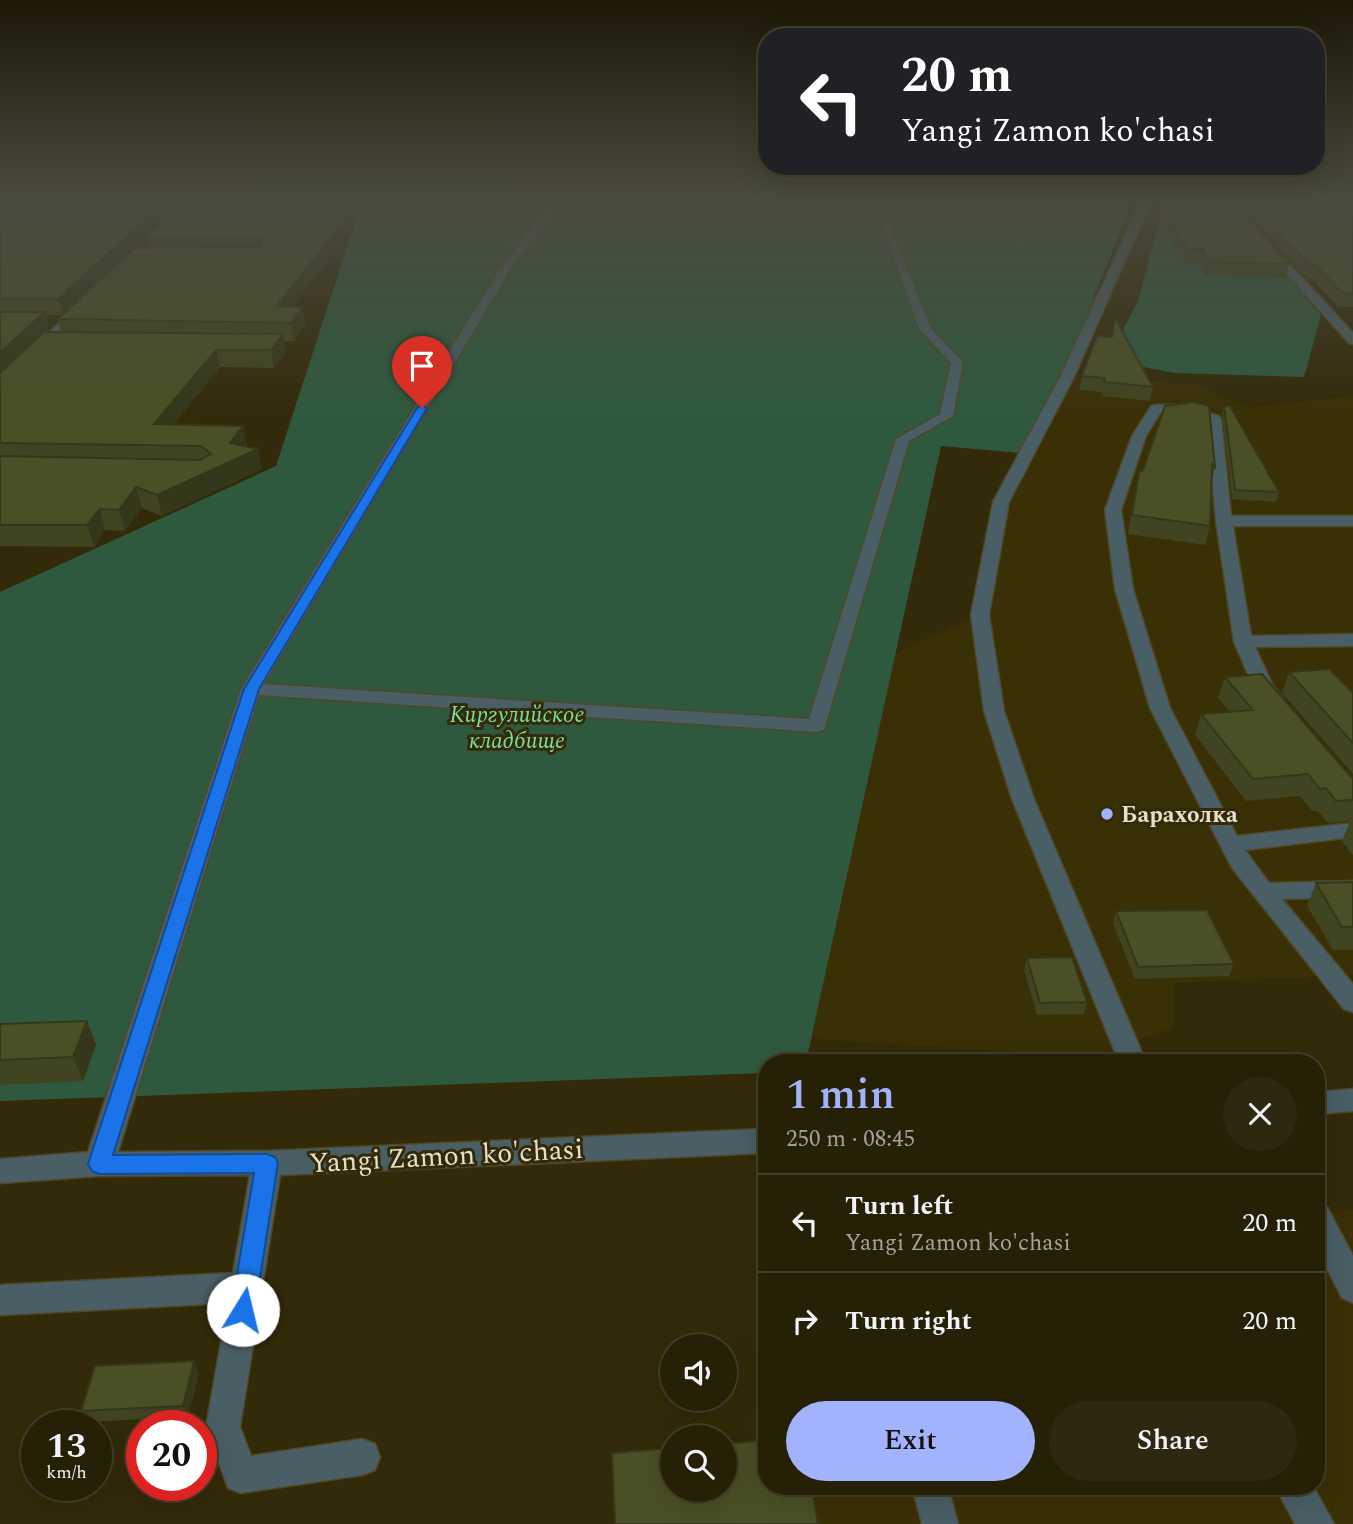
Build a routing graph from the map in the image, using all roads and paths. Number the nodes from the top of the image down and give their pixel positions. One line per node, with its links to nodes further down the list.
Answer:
1 (504, 272): 14 (street)
2 (903, 272): 14 (street)
3 (1116, 272): 21 (street)
4 (1291, 272): 8 (street)
5 (86, 303): 7 (street)
6 (54, 321): 7 (street)
7 (67, 321): 9 (street)
8 (1353, 340)
9 (0, 386)
10 (1224, 521): 11 (street); 13 (street); 17 (street)
11 (1353, 521)
12 (1353, 640): 13 (street)
13 (1243, 642): 15 (street)
14 (251, 689): 26 (street)
15 (1282, 709)
16 (1353, 830): 17 (street)
17 (1230, 844): 19 (street)
18 (1353, 890): 19 (street)
19 (1262, 891): 20 (street)
20 (1353, 1002)
21 (1129, 1054)
22 (1353, 1100): 23 (street)
23 (1325, 1102)
24 (758, 1141): 25 (street, Yangi Zamon ko'chasi)
25 (267, 1163): 26 (street, Yangi Zamon ko'chasi); 29 (street)
26 (99, 1164): 27 (street, Yangi Zamon ko'chasi)
27 (0, 1171)
28 (1325, 1233): 30 (street)
29 (247, 1287): 31 (street); 32 (street)
30 (1353, 1287)
31 (0, 1300)
32 (362, 1457)
33 (932, 1495): 35 (street)
34 (1298, 1495): 36 (street)
35 (940, 1524)
36 (1315, 1524)

